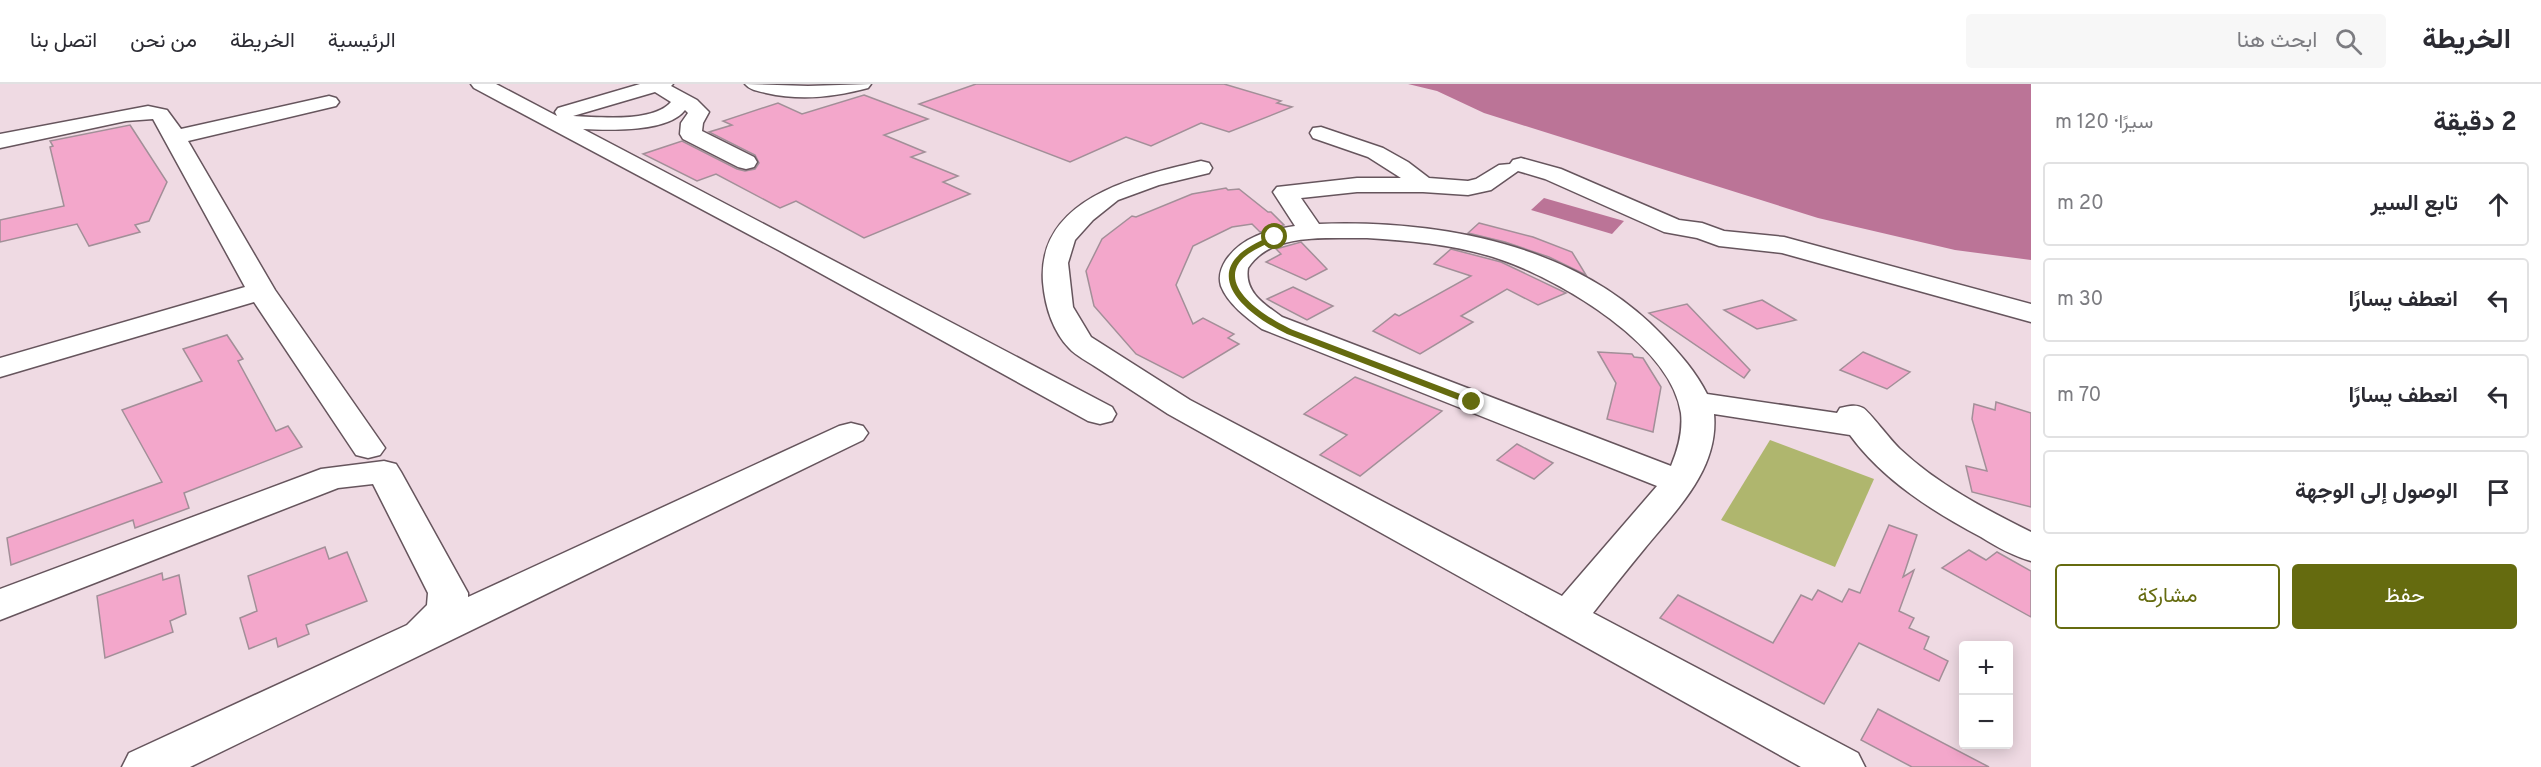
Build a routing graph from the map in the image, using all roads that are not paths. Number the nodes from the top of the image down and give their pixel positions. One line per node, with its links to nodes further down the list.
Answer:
1 (482, 84): 7 (street)
2 (755, 84): 3 (street)
3 (860, 84)
4 (660, 85): 5 (street); 7 (street)
5 (683, 100): 7 (street); 11 (street)
6 (329, 102): 9 (street)
7 (549, 119): 19 (street)
8 (1321, 133): 13 (street)
9 (175, 137): 10 (street); 15 (street)
10 (0, 141)
11 (746, 162)
12 (1201, 168): 25 (street)
13 (1423, 185): 14 (street); 16 (street)
14 (1311, 232): 18 (street); 22 (street)
15 (261, 291): 17 (street); 21 (street)
16 (2031, 313)
17 (0, 368)
18 (1696, 402): 22 (street); 23 (street)
19 (1100, 414)
20 (851, 433): 26 (street)
21 (368, 447)
22 (1679, 482): 25 (street)
23 (2031, 548)
24 (0, 604): 26 (street)
25 (1568, 616): 28 (street)
26 (422, 636): 27 (street)
27 (145, 767)
28 (1842, 767)

